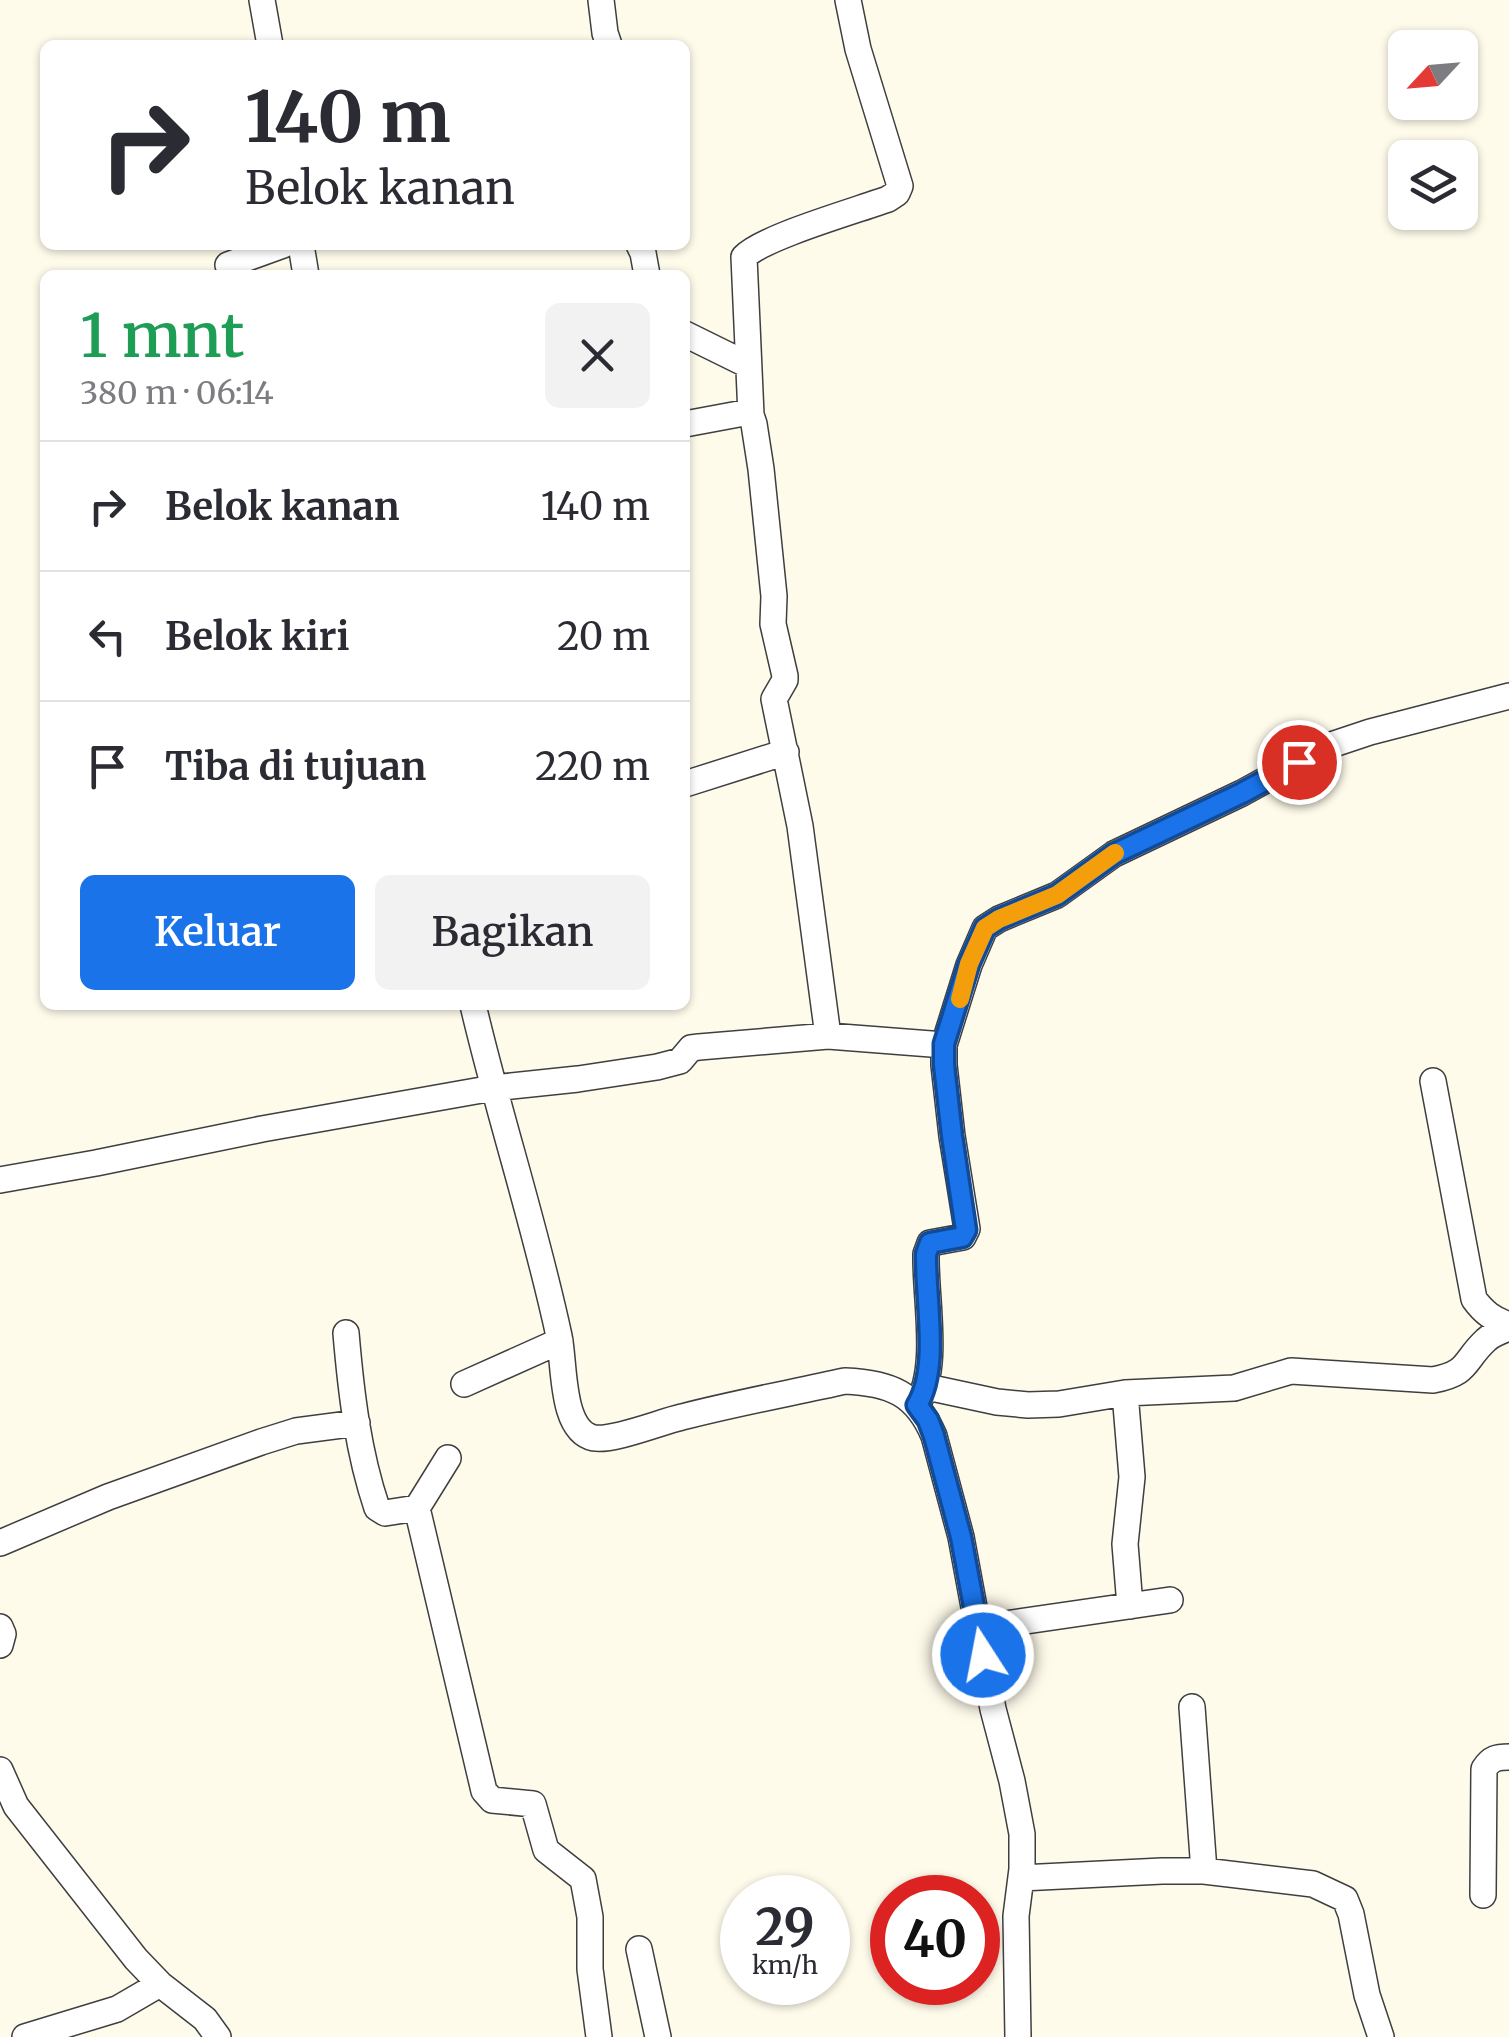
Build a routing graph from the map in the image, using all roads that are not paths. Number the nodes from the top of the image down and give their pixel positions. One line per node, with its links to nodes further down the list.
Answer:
1 (262, 0): 4 (street)
2 (601, 0): 5 (street)
3 (848, 0): 9 (street)
4 (269, 40)
5 (607, 40)
6 (270, 250): 7 (street)
7 (228, 266)
8 (690, 336): 9 (street)
9 (748, 365): 10 (street)
10 (751, 415): 11 (street); 13 (street)
11 (690, 423)
12 (1508, 698): 17 (street)
13 (786, 752): 14 (street); 16 (street)
14 (690, 782)
15 (474, 1010): 19 (street)
16 (828, 1036): 17 (street); 19 (street)
17 (944, 1044): 26 (street)
18 (1433, 1081): 21 (street)
19 (492, 1088): 20 (street); 23 (street)
20 (0, 1180)
21 (1509, 1326): 25 (street)
22 (346, 1334): 27 (street)
23 (560, 1340): 24 (street); 26 (street)
24 (464, 1384)
25 (1124, 1394): 26 (street); 32 (street)
26 (922, 1396): 34 (street)
27 (357, 1423): 29 (street); 30 (street)
28 (448, 1458): 29 (street)
29 (417, 1508): 46 (street)
30 (0, 1543)
31 (1170, 1600): 32 (street)
32 (1130, 1606): 34 (street)
33 (0, 1626): 35 (street)
34 (978, 1628): 40 (street)
35 (0, 1645)
36 (1192, 1706): 39 (street)
37 (1509, 1757): 41 (street)
38 (0, 1770): 43 (street)
39 (1204, 1871): 40 (street); 49 (street)
40 (1021, 1878): 48 (street)
41 (1483, 1895)
42 (639, 1949): 47 (street)
43 (160, 1984): 44 (street); 45 (street)
44 (25, 2037)
45 (218, 2037)
46 (599, 2037)
47 (658, 2037)
48 (1018, 2037)
49 (1381, 2037)

